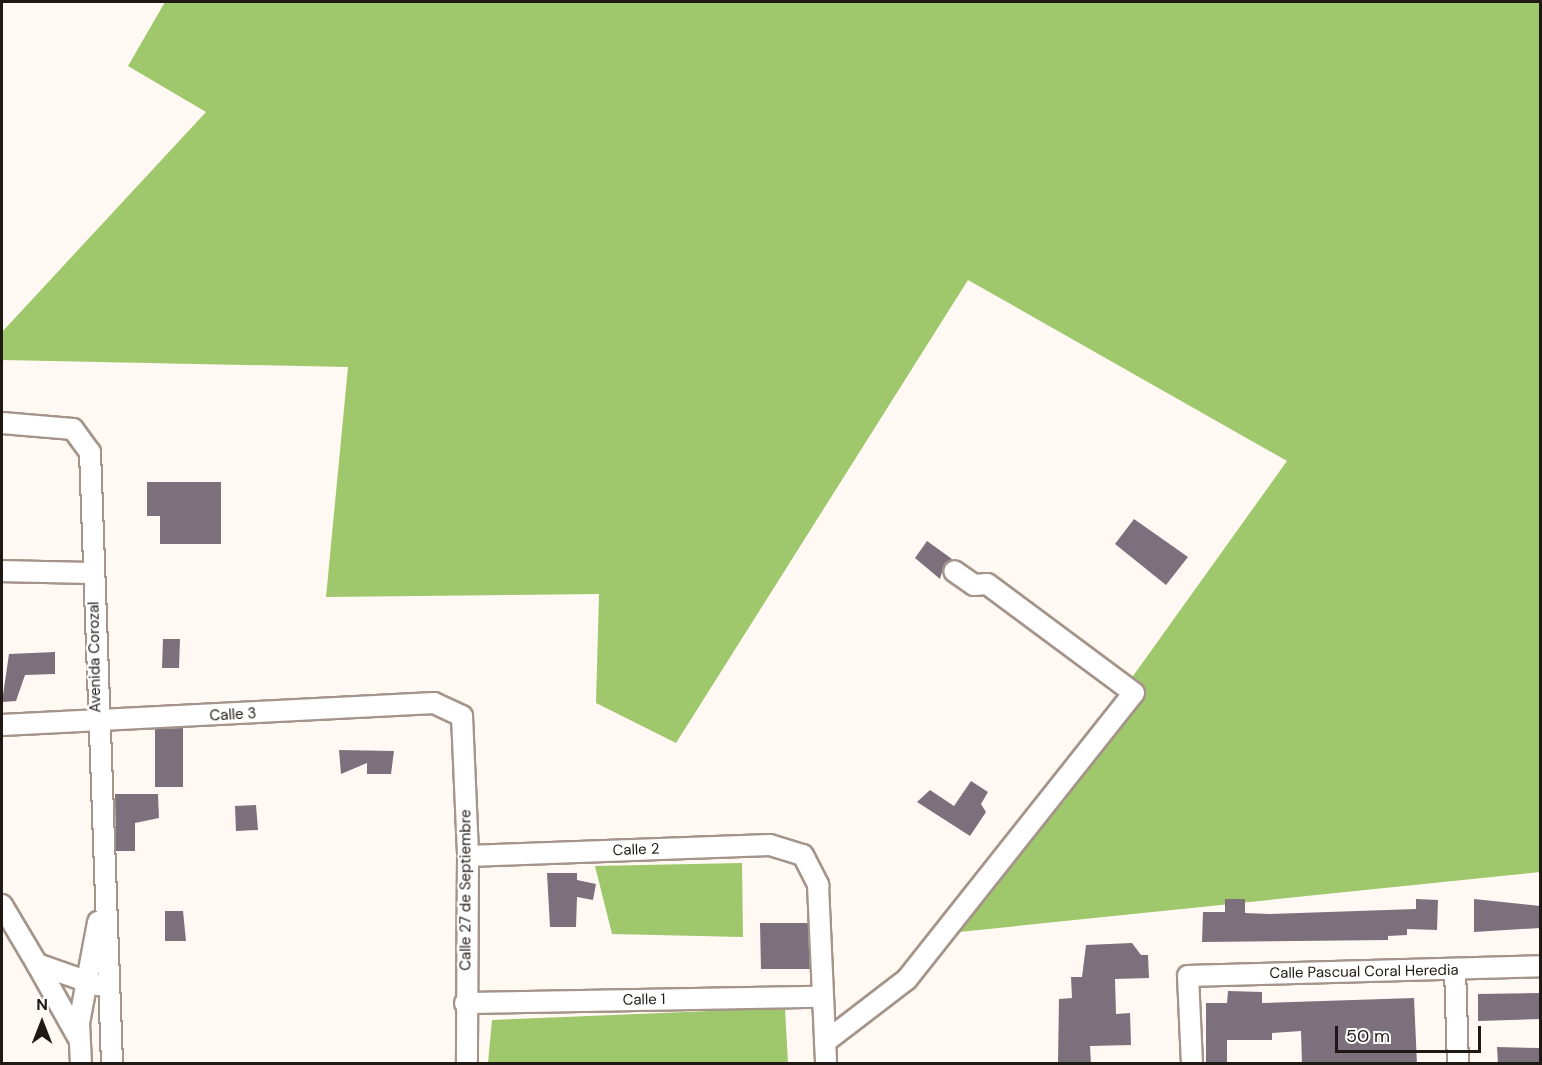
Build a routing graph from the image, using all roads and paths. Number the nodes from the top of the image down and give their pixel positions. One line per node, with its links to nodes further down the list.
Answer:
1 (2, 423): 4 (street, Avenida Corozal)
2 (2, 571): 4 (street)
3 (954, 571): 19 (street)
4 (93, 573): 6 (street, Avenida Corozal)
5 (462, 716): 6 (street, Calle 3); 8 (street, Calle 27 de Septiembre)
6 (96, 723): 7 (street, Calle 3); 9 (street, Avenida Corozal)
7 (2, 725)
8 (468, 855): 16 (street, Calle 2); 17 (street, Calle 27 de Septiembre)
9 (104, 890): 14 (street, Avenida Corozal); 15 (street, Avenida Corozal)
10 (2, 904): 11 (street)
11 (37, 964): 14 (street); 18 (street)
12 (1540, 966): 13 (street, Calle Pascual Coral Heredia)
13 (1455, 969): 24 (street, Calle Pascual Coral Heredia); 25 (street)
14 (86, 984): 15 (street); 18 (street, Avenida Corozal)
15 (109, 986): 21 (street, Avenida Corozal)
16 (823, 998): 17 (street, Calle 1); 19 (street)
17 (465, 1003): 22 (street, Calle 27 de Septiembre)
18 (80, 1040): 20 (street, Avenida Corozal)
19 (825, 1042): 23 (street)
20 (81, 1064)
21 (112, 1064)
22 (467, 1064)
23 (826, 1064)
24 (1192, 1064)
25 (1458, 1064)

